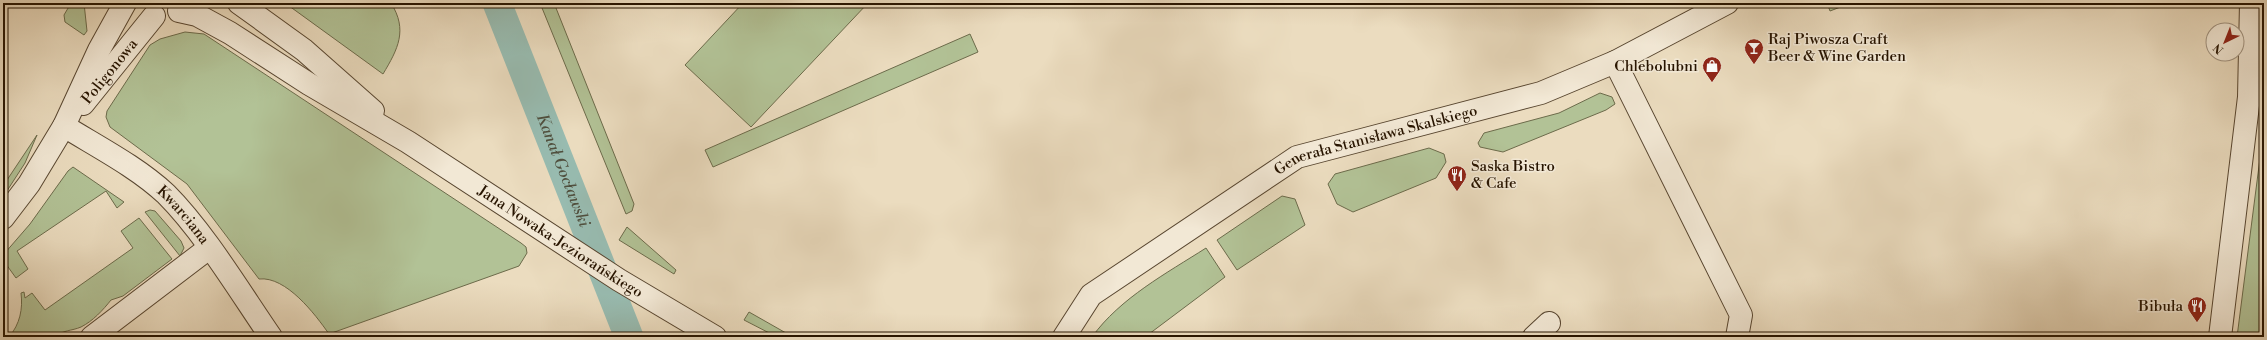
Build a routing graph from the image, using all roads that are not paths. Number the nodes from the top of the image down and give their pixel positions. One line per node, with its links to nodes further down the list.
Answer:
1 (125, 3): 9 (street, Poligonowa)
2 (129, 3): 7 (street)
3 (239, 3): 10 (street, Jana Nowaka-Jeziorańskiego)
4 (1727, 3): 8 (street, Generała Stanisława Skalskiego)
5 (2251, 3): 18 (street)
6 (184, 7): 7 (street); 10 (street, Jana Nowaka-Jeziorańskiego)
7 (154, 16): 9 (street, Poligonowa)
8 (1615, 62): 16 (street, Generała Stanisława Skalskiego); 17 (street)
9 (64, 126): 11 (street, Poligonowa); 12 (street, Kwarciana)
10 (408, 142): 15 (street, Jana Nowaka-Jeziorańskiego)
11 (3, 218)
12 (209, 248): 13 (street); 14 (street, Kwarciana)
13 (92, 337)
14 (271, 337)
15 (715, 337)
16 (1064, 337)
17 (1737, 337)
18 (2220, 337)

